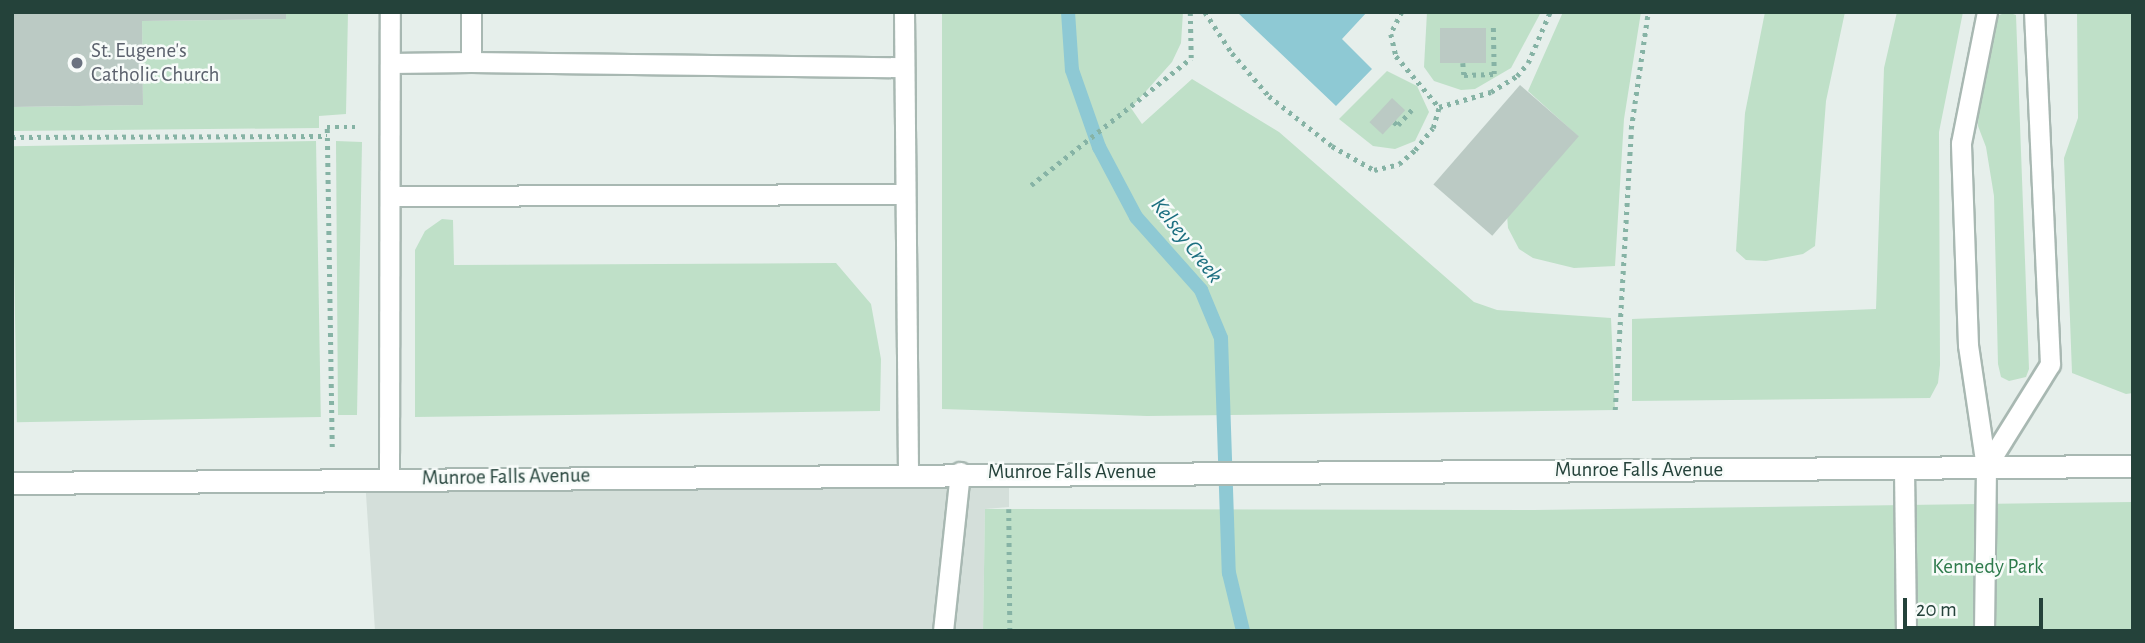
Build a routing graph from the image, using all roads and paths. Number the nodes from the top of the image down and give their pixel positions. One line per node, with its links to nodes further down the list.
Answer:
1 (390, 12): 13 (lane)
2 (471, 12): 12 (lane)
3 (904, 12): 15 (lane)
4 (1190, 12): 22 (path)
5 (1205, 12): 17 (path)
6 (1402, 12): 17 (path)
7 (1550, 12): 17 (path)
8 (1648, 12): 25 (path)
9 (1987, 12): 27 (lane)
10 (2034, 12): 27 (lane)
11 (1493, 23): 14 (path)
12 (471, 62): 13 (lane); 15 (lane)
13 (390, 63): 24 (lane)
14 (1463, 63)
15 (904, 67): 23 (lane)
16 (1414, 107): 19 (path)
17 (1439, 107)
18 (357, 115): 20 (path)
19 (1394, 122)
20 (327, 136): 21 (path); 33 (path)
21 (12, 137)
22 (1031, 185)
23 (904, 194): 24 (lane); 29 (lane)
24 (390, 196): 32 (lane)
25 (1615, 410)
26 (2133, 466): 27 (street, Munroe Falls Avenue)
27 (1986, 467): 28 (street, Munroe Falls Avenue); 38 (lane)
28 (1904, 468): 31 (street, Munroe Falls Avenue); 37 (lane)
29 (908, 472): 30 (street, Munroe Falls Avenue); 32 (street, Munroe Falls Avenue)
30 (960, 472): 31 (street, Munroe Falls Avenue); 35 (lane)
31 (1009, 472): 36 (path)
32 (389, 478): 33 (street, Munroe Falls Avenue)
33 (332, 479): 34 (street, Munroe Falls Avenue)
34 (12, 483)
35 (943, 631)
36 (1010, 631)
37 (1906, 631)
38 (1984, 631)

